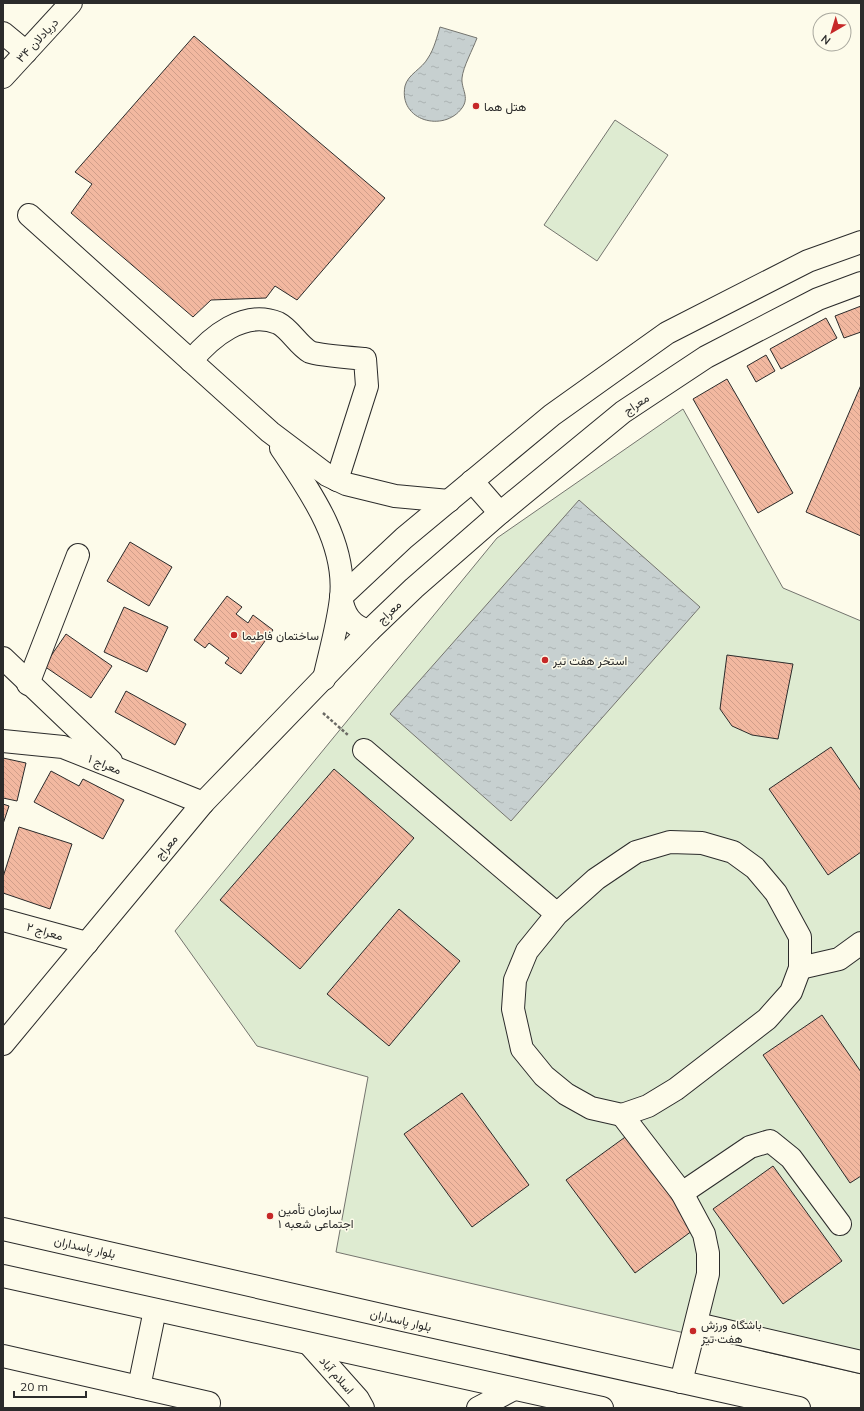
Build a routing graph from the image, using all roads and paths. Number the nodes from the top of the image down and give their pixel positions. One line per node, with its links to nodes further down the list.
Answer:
1 (71, 3): 3 (street, دریادلان ۳۴)
2 (3, 33): 3 (street)
3 (26, 52): 4 (street, دریادلان ۳۴)
4 (3, 77)
5 (29, 215): 8 (street)
6 (861, 242): 11 (street)
7 (861, 283): 13 (street, معراج)
8 (191, 361): 9 (street); 10 (street)
9 (270, 432): 10 (street); 15 (street)
10 (338, 480): 12 (street)
11 (472, 481): 12 (street); 13 (street)
12 (448, 500): 15 (street)
13 (500, 513): 16 (street, معراج)
14 (78, 555): 19 (street)
15 (341, 597): 16 (street); 18 (street)
16 (369, 631): 18 (street, معراج)
17 (3, 658): 19 (street)
18 (324, 680): 20 (street, معراج)
19 (28, 684): 23 (street)
20 (306, 698): 22 (path); 24 (street, معراج)
21 (3, 741): 23 (street, معراج ۱)
22 (364, 750): 25 (street)
23 (120, 770): 24 (street, معراج ۱)
24 (203, 803): 27 (street, معراج)
25 (557, 914): 29 (street); 31 (street)
26 (3, 920): 27 (street, معراج ۲)
27 (87, 943): 30 (street, معراج)
28 (861, 943): 29 (street)
29 (800, 968): 31 (street)
30 (3, 1044)
31 (622, 1115): 32 (street)
32 (682, 1193): 33 (street); 37 (street)
33 (840, 1224)
34 (3, 1228): 41 (street, بلوار پاسداران)
35 (3, 1276): 36 (street)
36 (155, 1310): 38 (street); 42 (street)
37 (697, 1324): 40 (street); 41 (street)
38 (309, 1344): 43 (street); 45 (street, اسلام آباد)
39 (3, 1356): 42 (street)
40 (861, 1362)
41 (680, 1382): 48 (street, بلوار پاسداران)
42 (139, 1387): 44 (street)
43 (514, 1389): 46 (street); 47 (street)
44 (209, 1405)
45 (363, 1408)
46 (478, 1408)
47 (602, 1408)
48 (799, 1408)

